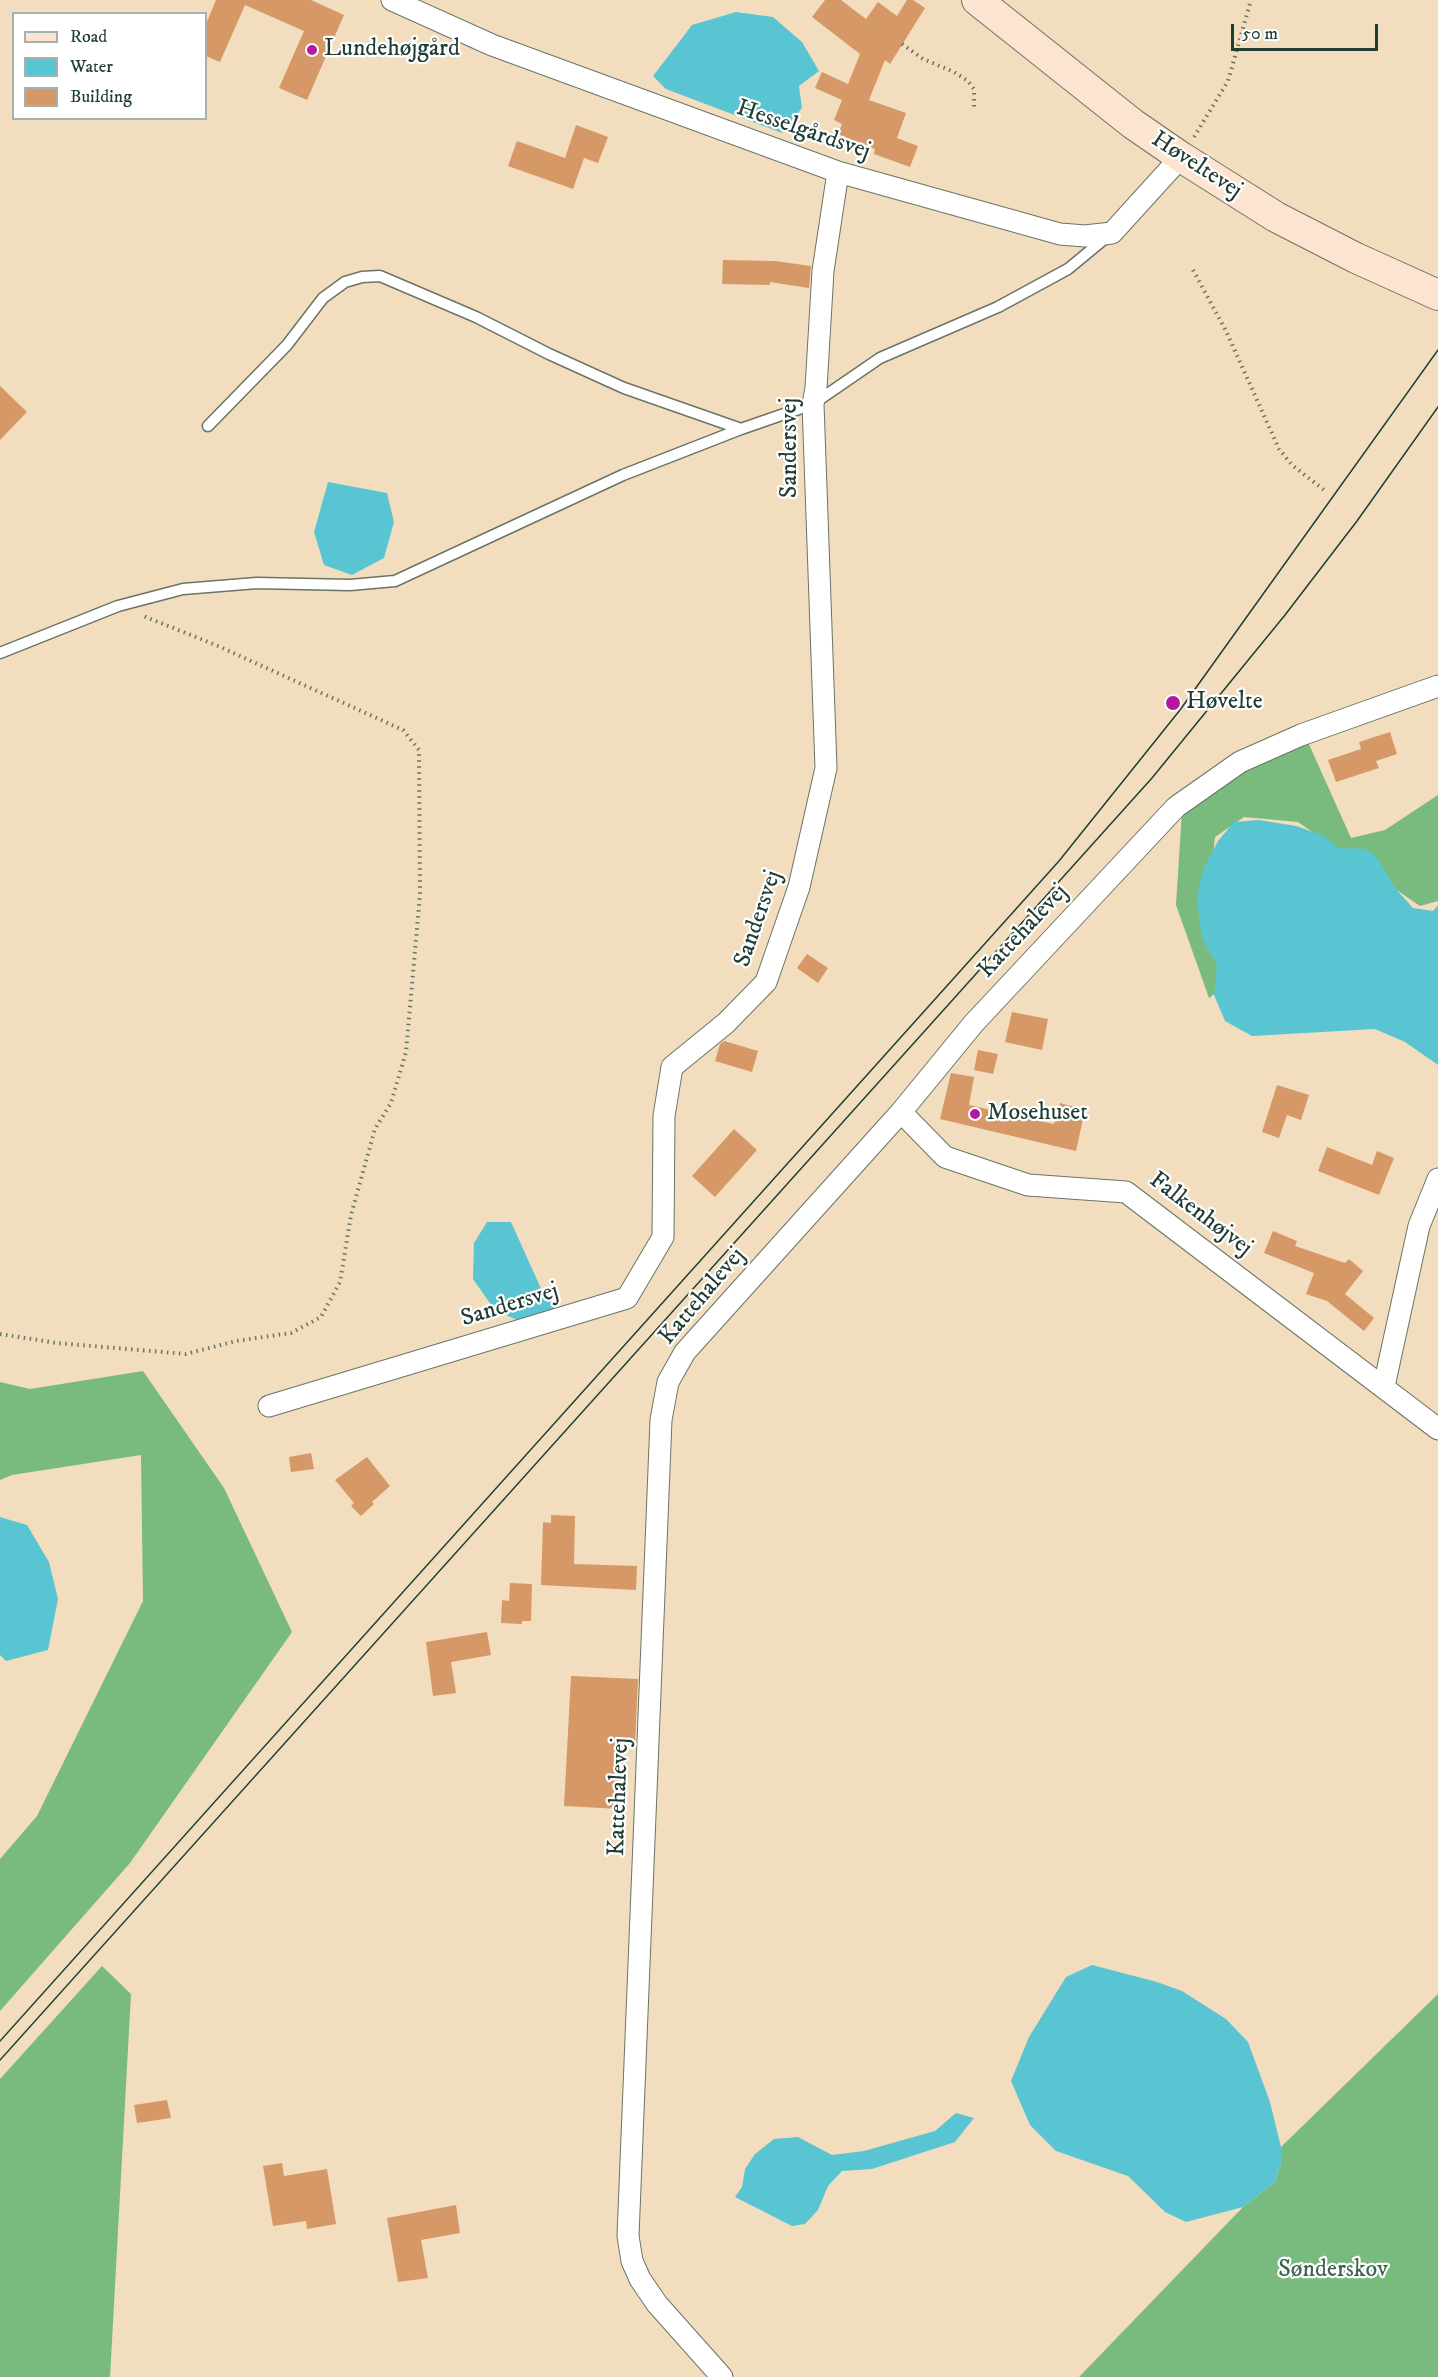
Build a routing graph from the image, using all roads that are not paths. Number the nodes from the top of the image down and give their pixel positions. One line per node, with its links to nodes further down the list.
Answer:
1 (393, 0): 4 (street, Hesselgårdsvej)
2 (977, 0): 3 (street, Høveltevej)
3 (1181, 158): 5 (street); 6 (street, Høveltevej)
4 (838, 172): 5 (street, Hesselgårdsvej); 7 (street, Sandersvej)
5 (1112, 233): 7 (lane)
6 (1438, 295)
7 (813, 404): 9 (lane); 15 (street, Sandersvej)
8 (208, 426): 9 (lane)
9 (741, 429): 10 (lane)
10 (0, 653)
11 (1438, 686): 12 (street, Kattehalevej)
12 (901, 1112): 14 (street, Falkenhøjvej); 17 (street, Kattehalevej)
13 (1438, 1179): 14 (street)
14 (1384, 1386): 16 (street, Falkenhøjvej)
15 (269, 1406)
16 (1438, 1429)
17 (722, 2377)

